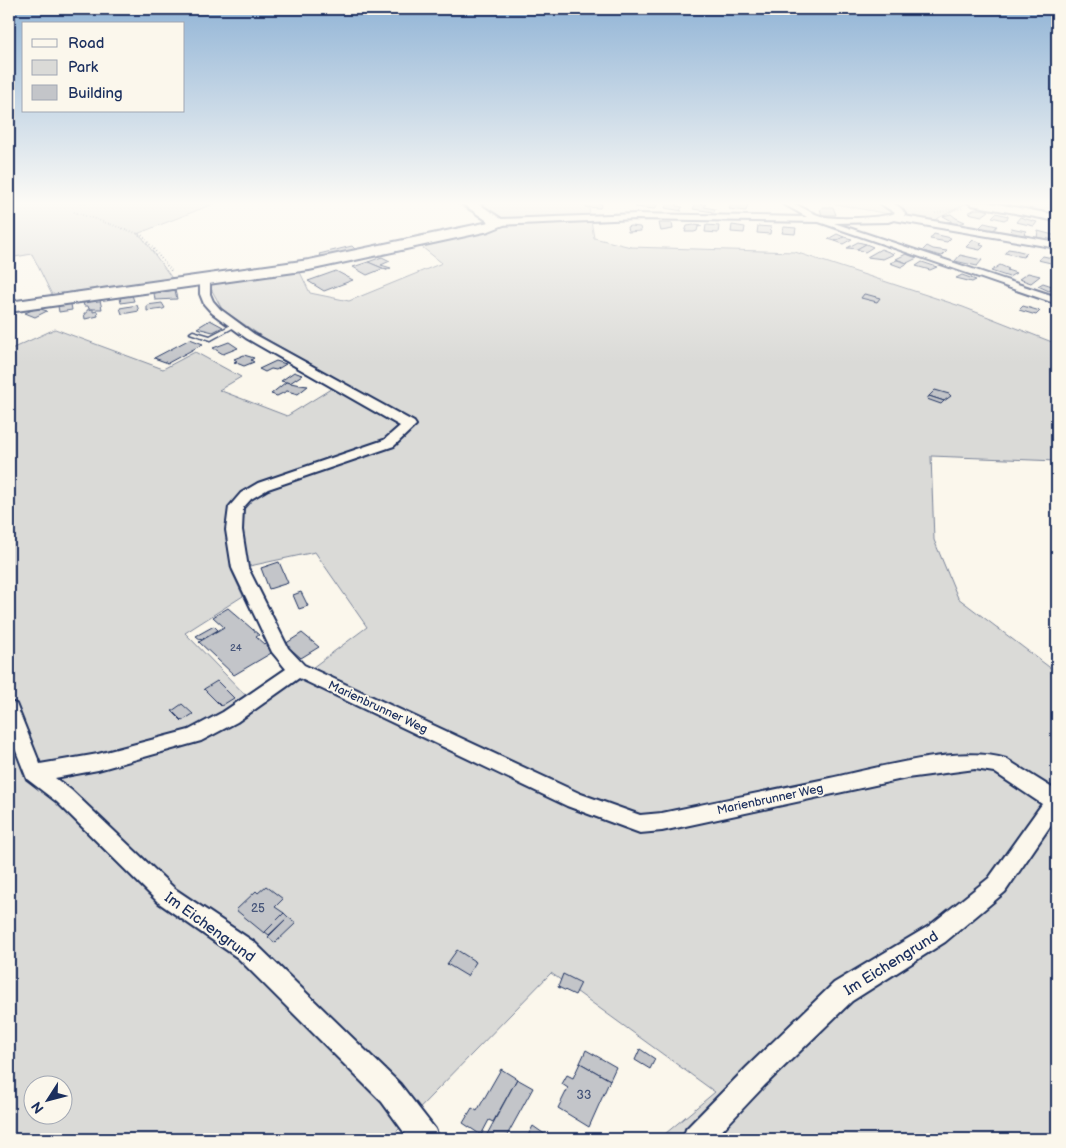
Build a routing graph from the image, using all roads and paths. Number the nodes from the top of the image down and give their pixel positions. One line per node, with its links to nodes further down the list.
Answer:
1 (159, 256): 5 (path)
2 (354, 256): 4 (street)
3 (924, 256): 6 (street)
4 (205, 281): 5 (street); 8 (street, Marienbrunner Weg)
5 (180, 284): 7 (street)
6 (1057, 301)
7 (9, 307)
8 (235, 325): 9 (lane); 10 (street, Marienbrunner Weg)
9 (193, 333)
10 (298, 670): 12 (street); 13 (street, Marienbrunner Weg)
11 (9, 709): 12 (street)
12 (34, 773): 14 (street, Im Eichengrund)
13 (1056, 802): 15 (street, Im Eichengrund)
14 (425, 1139)
15 (696, 1139)

